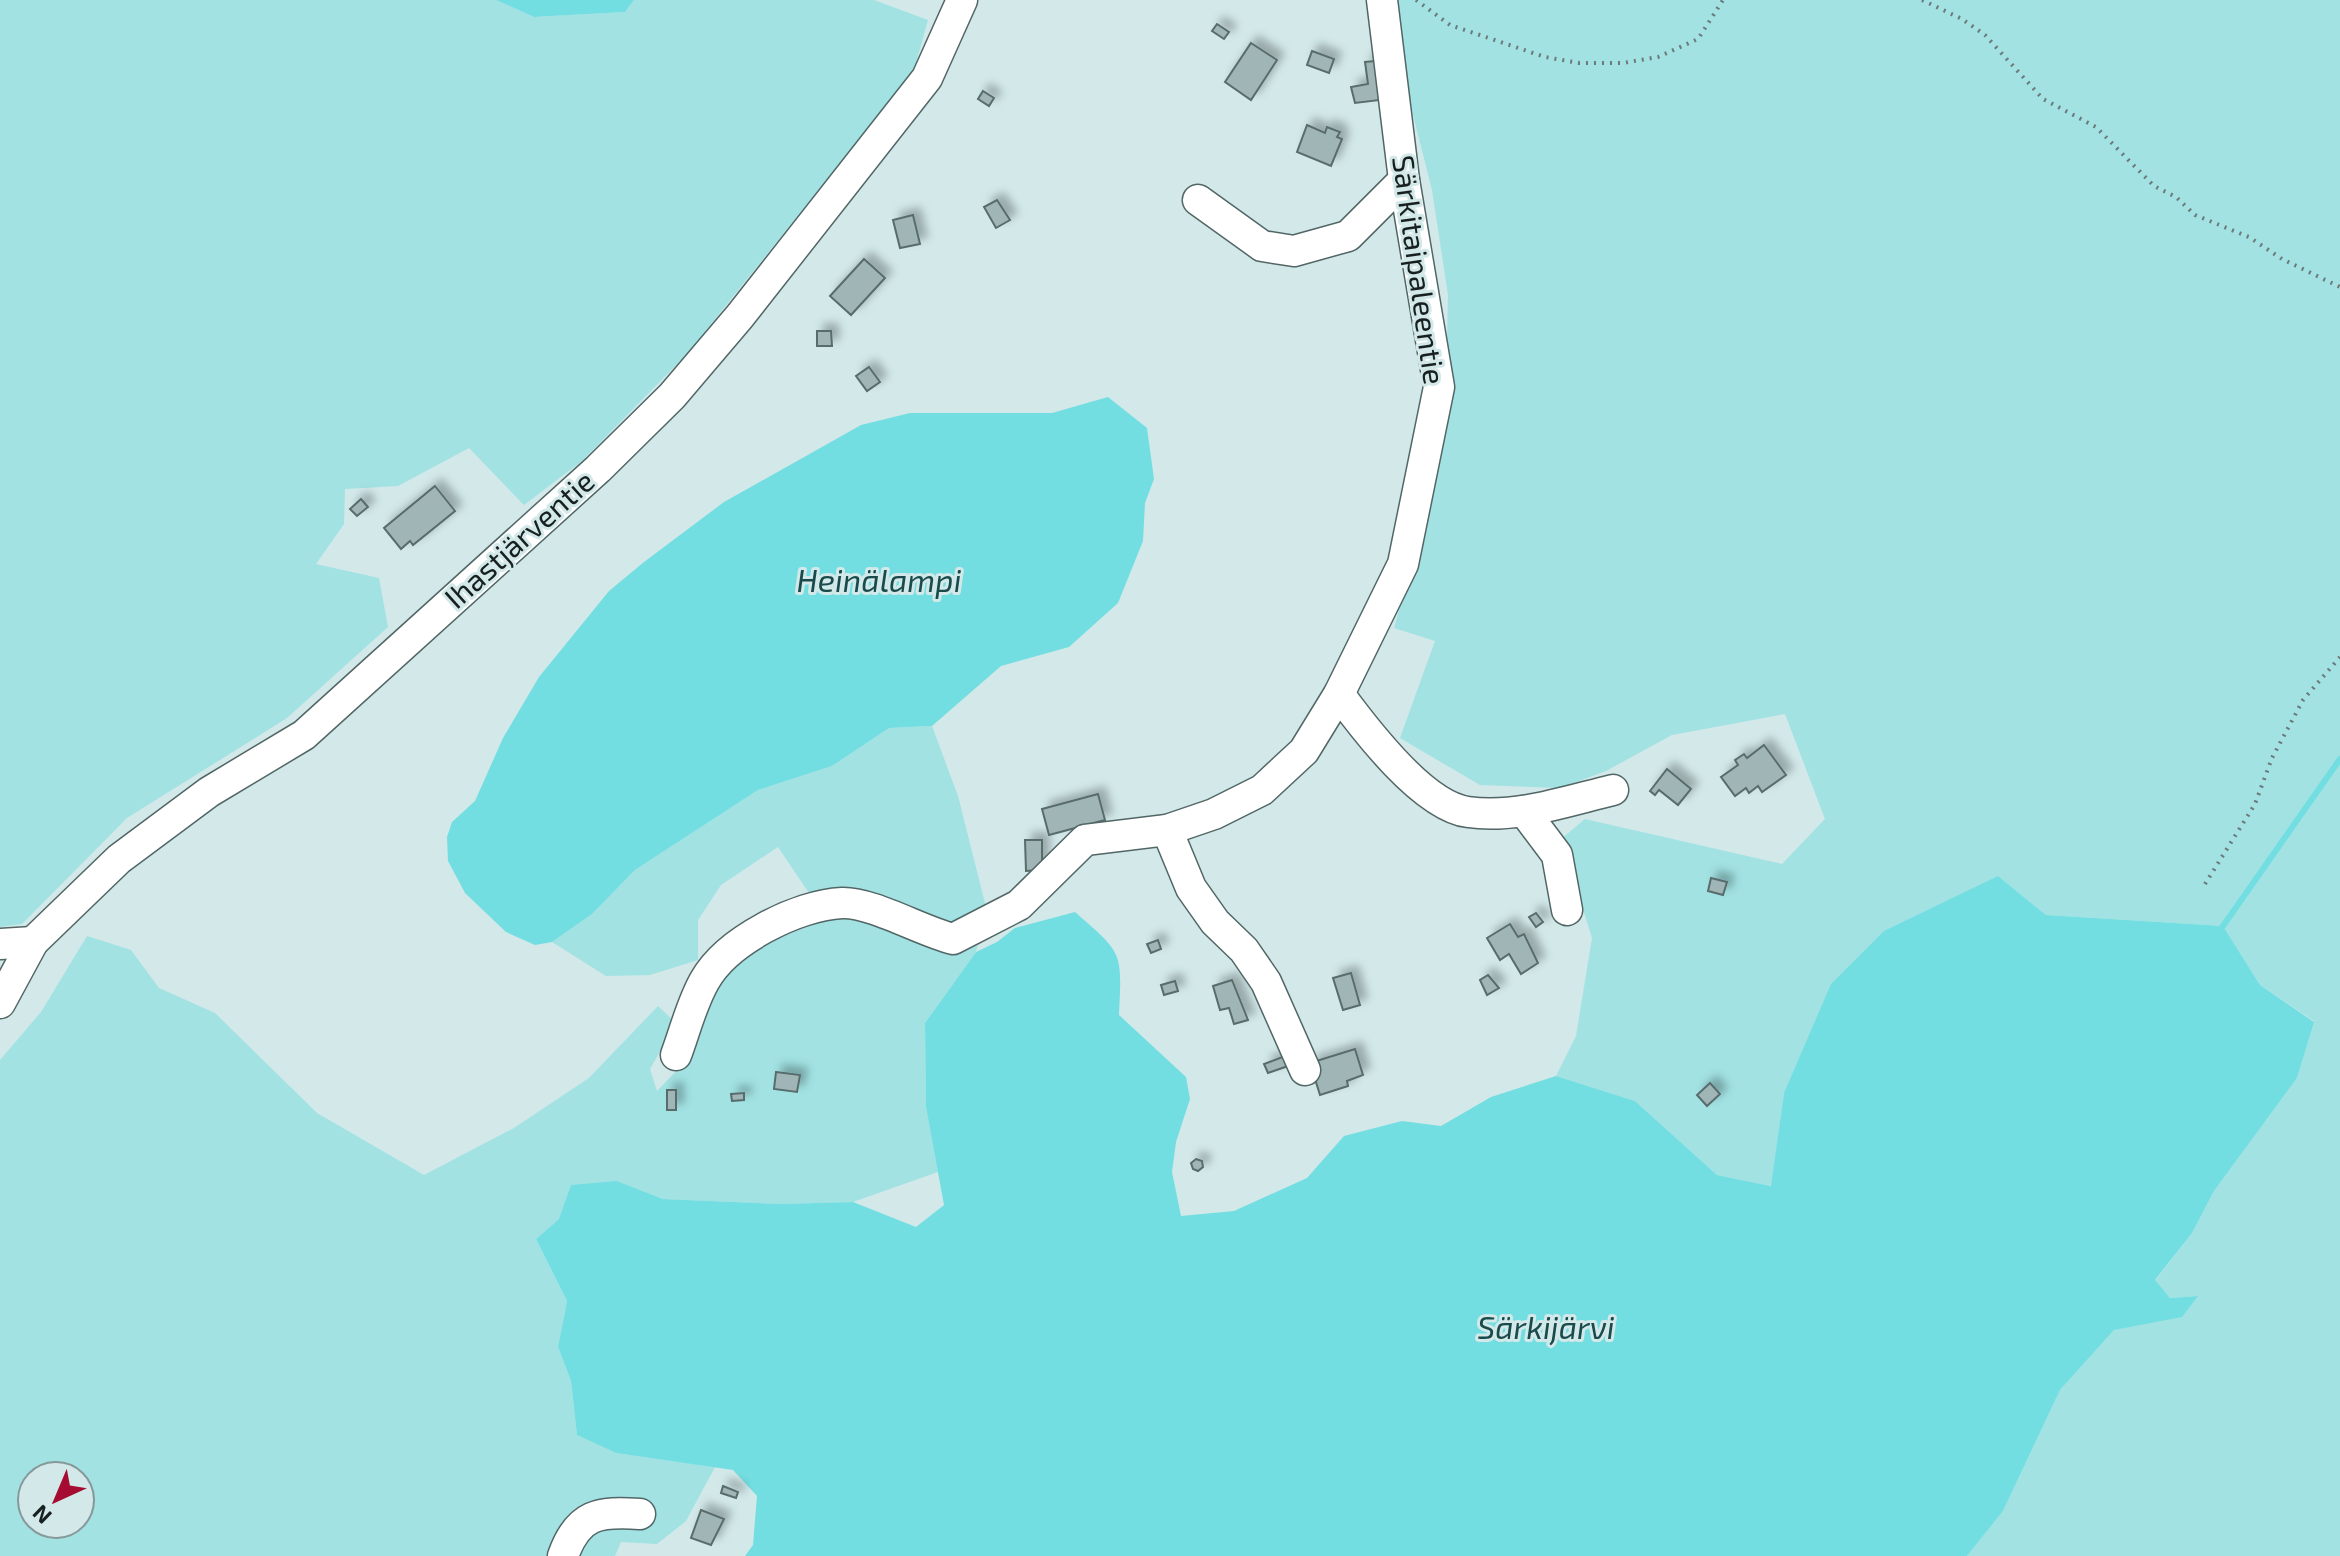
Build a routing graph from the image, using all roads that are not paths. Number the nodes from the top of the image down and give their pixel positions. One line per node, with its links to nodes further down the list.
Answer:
1 (962, 0): 10 (street, Ihastjärventie)
2 (1382, 0): 3 (street, Särkitaipaleentie)
3 (1404, 180): 4 (street); 5 (street, Särkitaipaleentie)
4 (1198, 200)
5 (1339, 694): 7 (street); 8 (street, Särkitaipaleentie)
6 (1613, 790): 7 (street)
7 (1524, 811): 9 (street)
8 (1167, 830): 13 (street, Särkitaipaleentie); 14 (street)
9 (1567, 910)
10 (33, 942): 11 (street); 12 (street, Ihastjärventie)
11 (0, 944)
12 (0, 1003)
13 (676, 1055)
14 (1305, 1070)
15 (640, 1514): 16 (street)
16 (563, 1556)

